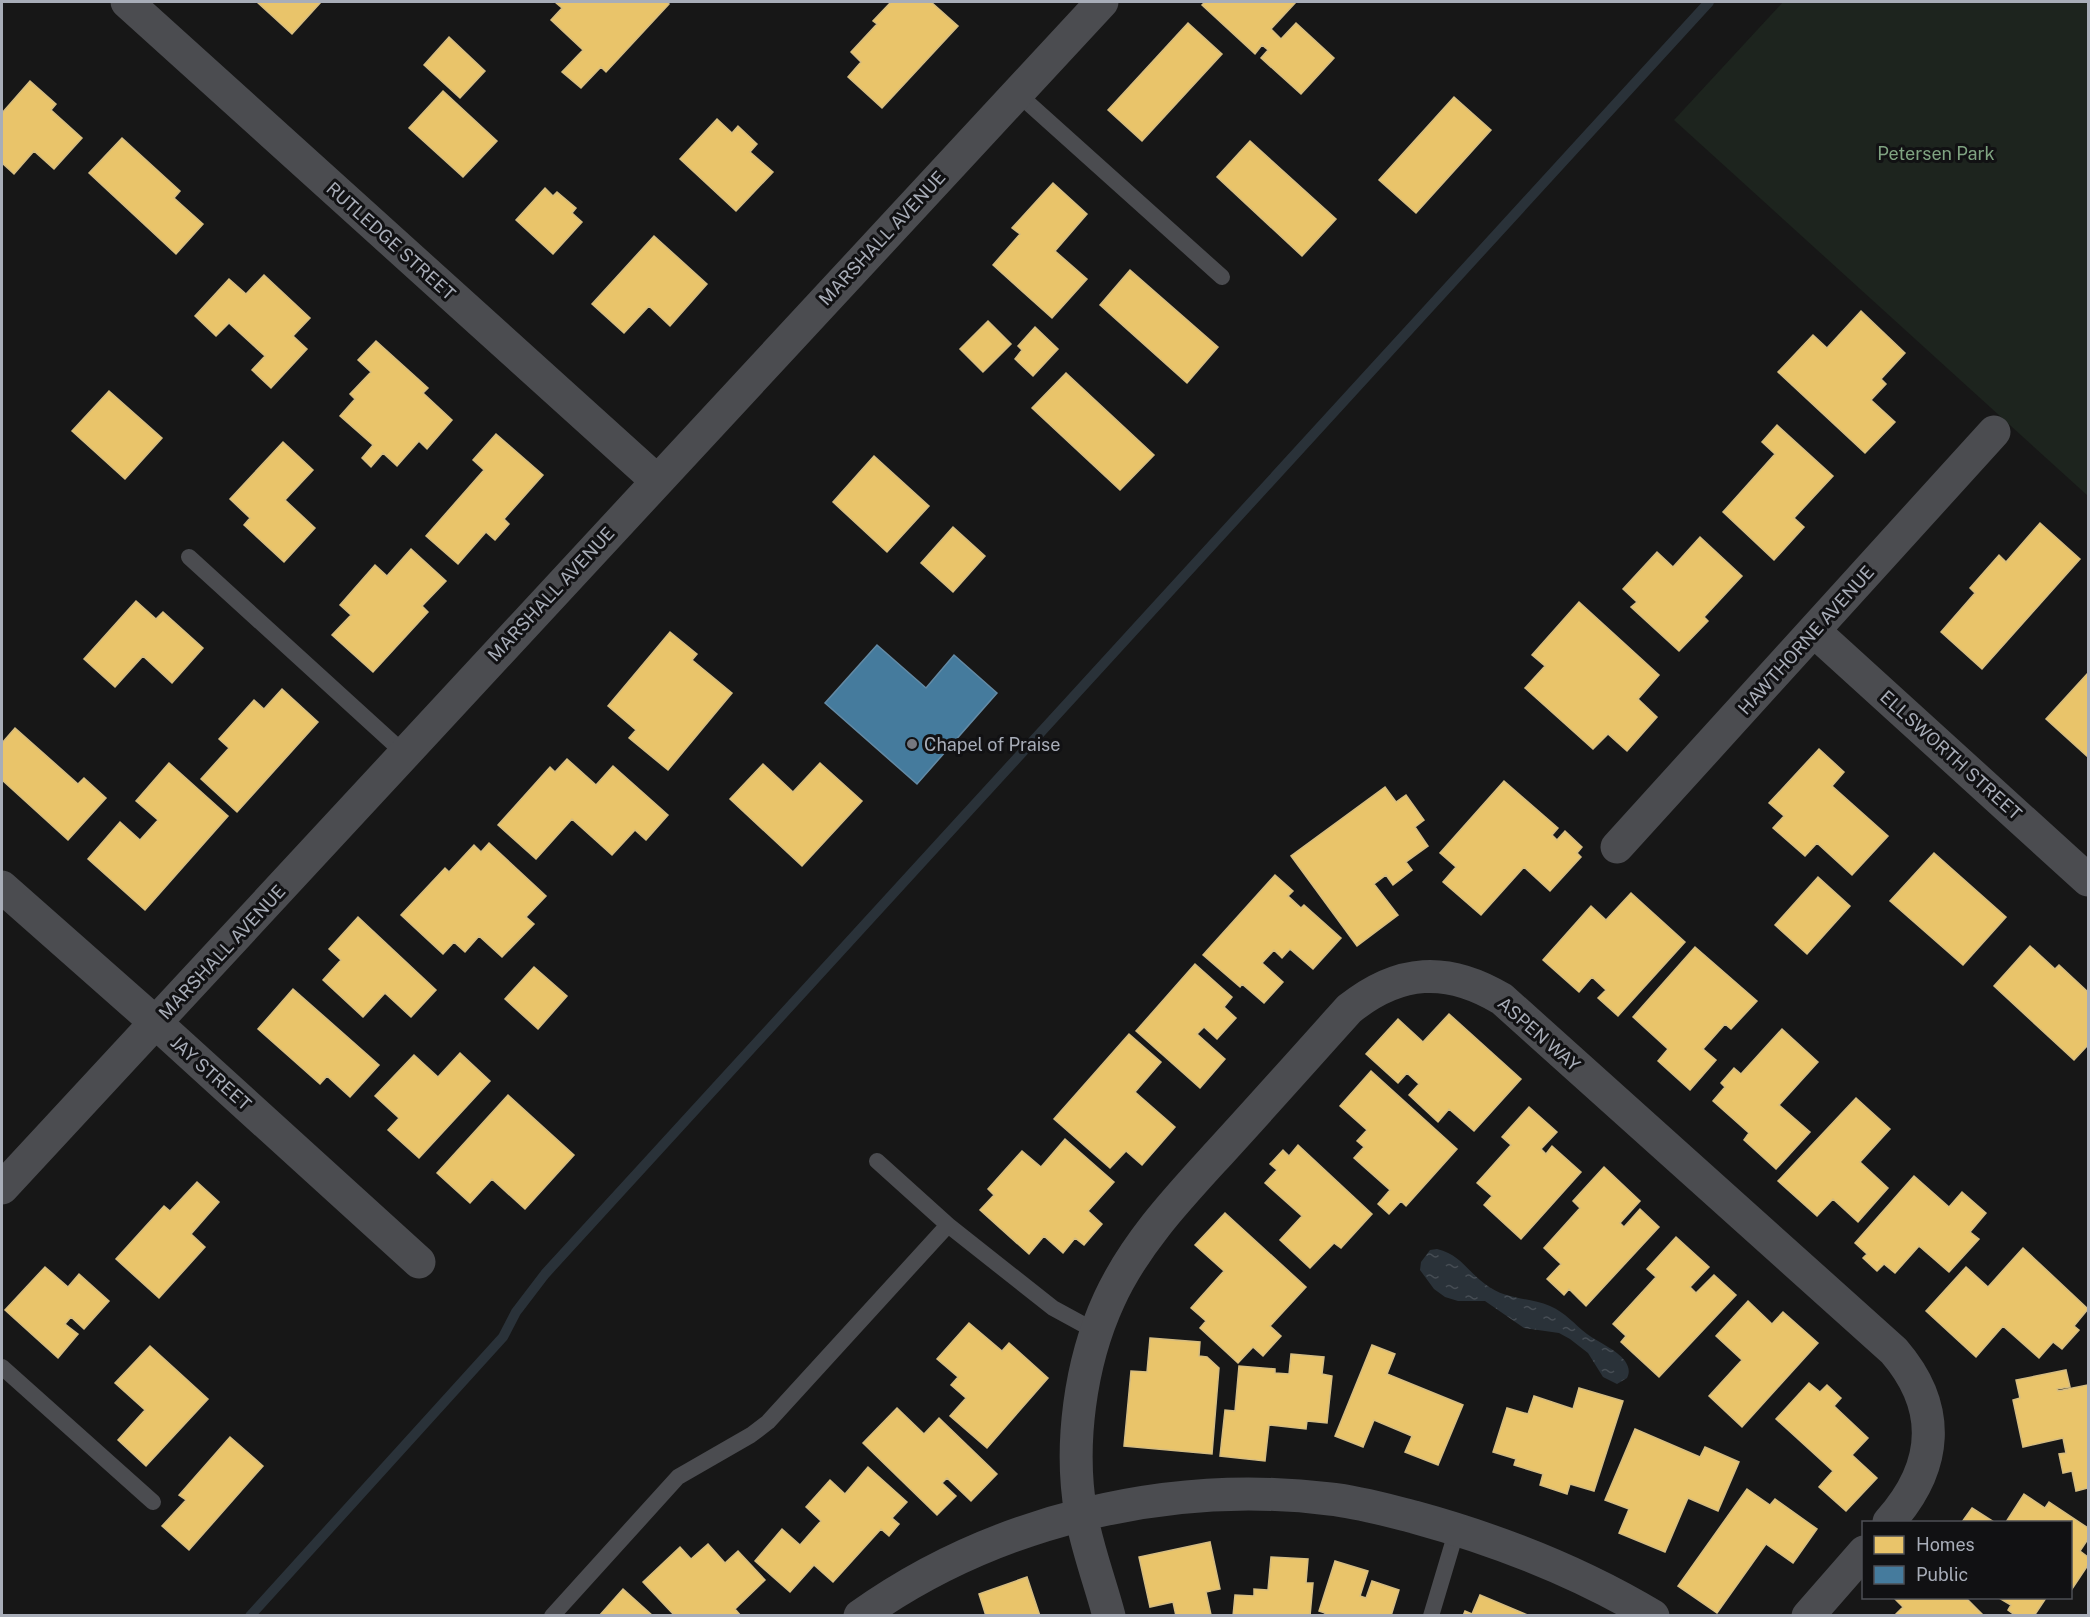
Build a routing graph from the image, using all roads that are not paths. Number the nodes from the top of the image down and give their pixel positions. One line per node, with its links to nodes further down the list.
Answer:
1 (127, 2): 6 (street, RUTLEDGE STREET)
2 (1102, 2): 3 (street, MARSHALL AVENUE)
3 (1017, 93): 4 (lane); 6 (street, MARSHALL AVENUE)
4 (1222, 277)
5 (1994, 432): 8 (street, HAWTHORNE AVENUE)
6 (656, 480): 9 (street, MARSHALL AVENUE)
7 (189, 557): 9 (lane)
8 (1814, 631): 10 (street, HAWTHORNE AVENUE); 11 (street, ELLSWORTH STREET)
9 (405, 753): 13 (street, MARSHALL AVENUE)
10 (1617, 847)
11 (2088, 880)
12 (2, 887): 13 (street, JAY STREET)
13 (156, 1023): 15 (street, MARSHALL AVENUE); 17 (street, JAY STREET)
14 (876, 1161): 16 (lane)
15 (2, 1188)
16 (948, 1225): 18 (lane); 25 (lane)
17 (419, 1262)
18 (1097, 1332): 21 (street, ASPEN WAY); 22 (street, ASPEN WAY)
19 (2, 1367): 20 (lane)
20 (153, 1502)
21 (1081, 1514): 23 (street); 26 (street); 27 (street, ASPEN WAY)
22 (1890, 1521)
23 (1457, 1529): 28 (lane); 29 (street)
24 (1862, 1553): 30 (street)
25 (552, 1616)
26 (860, 1616)
27 (1109, 1616)
28 (1431, 1616)
29 (1653, 1616)
30 (1808, 1616)

